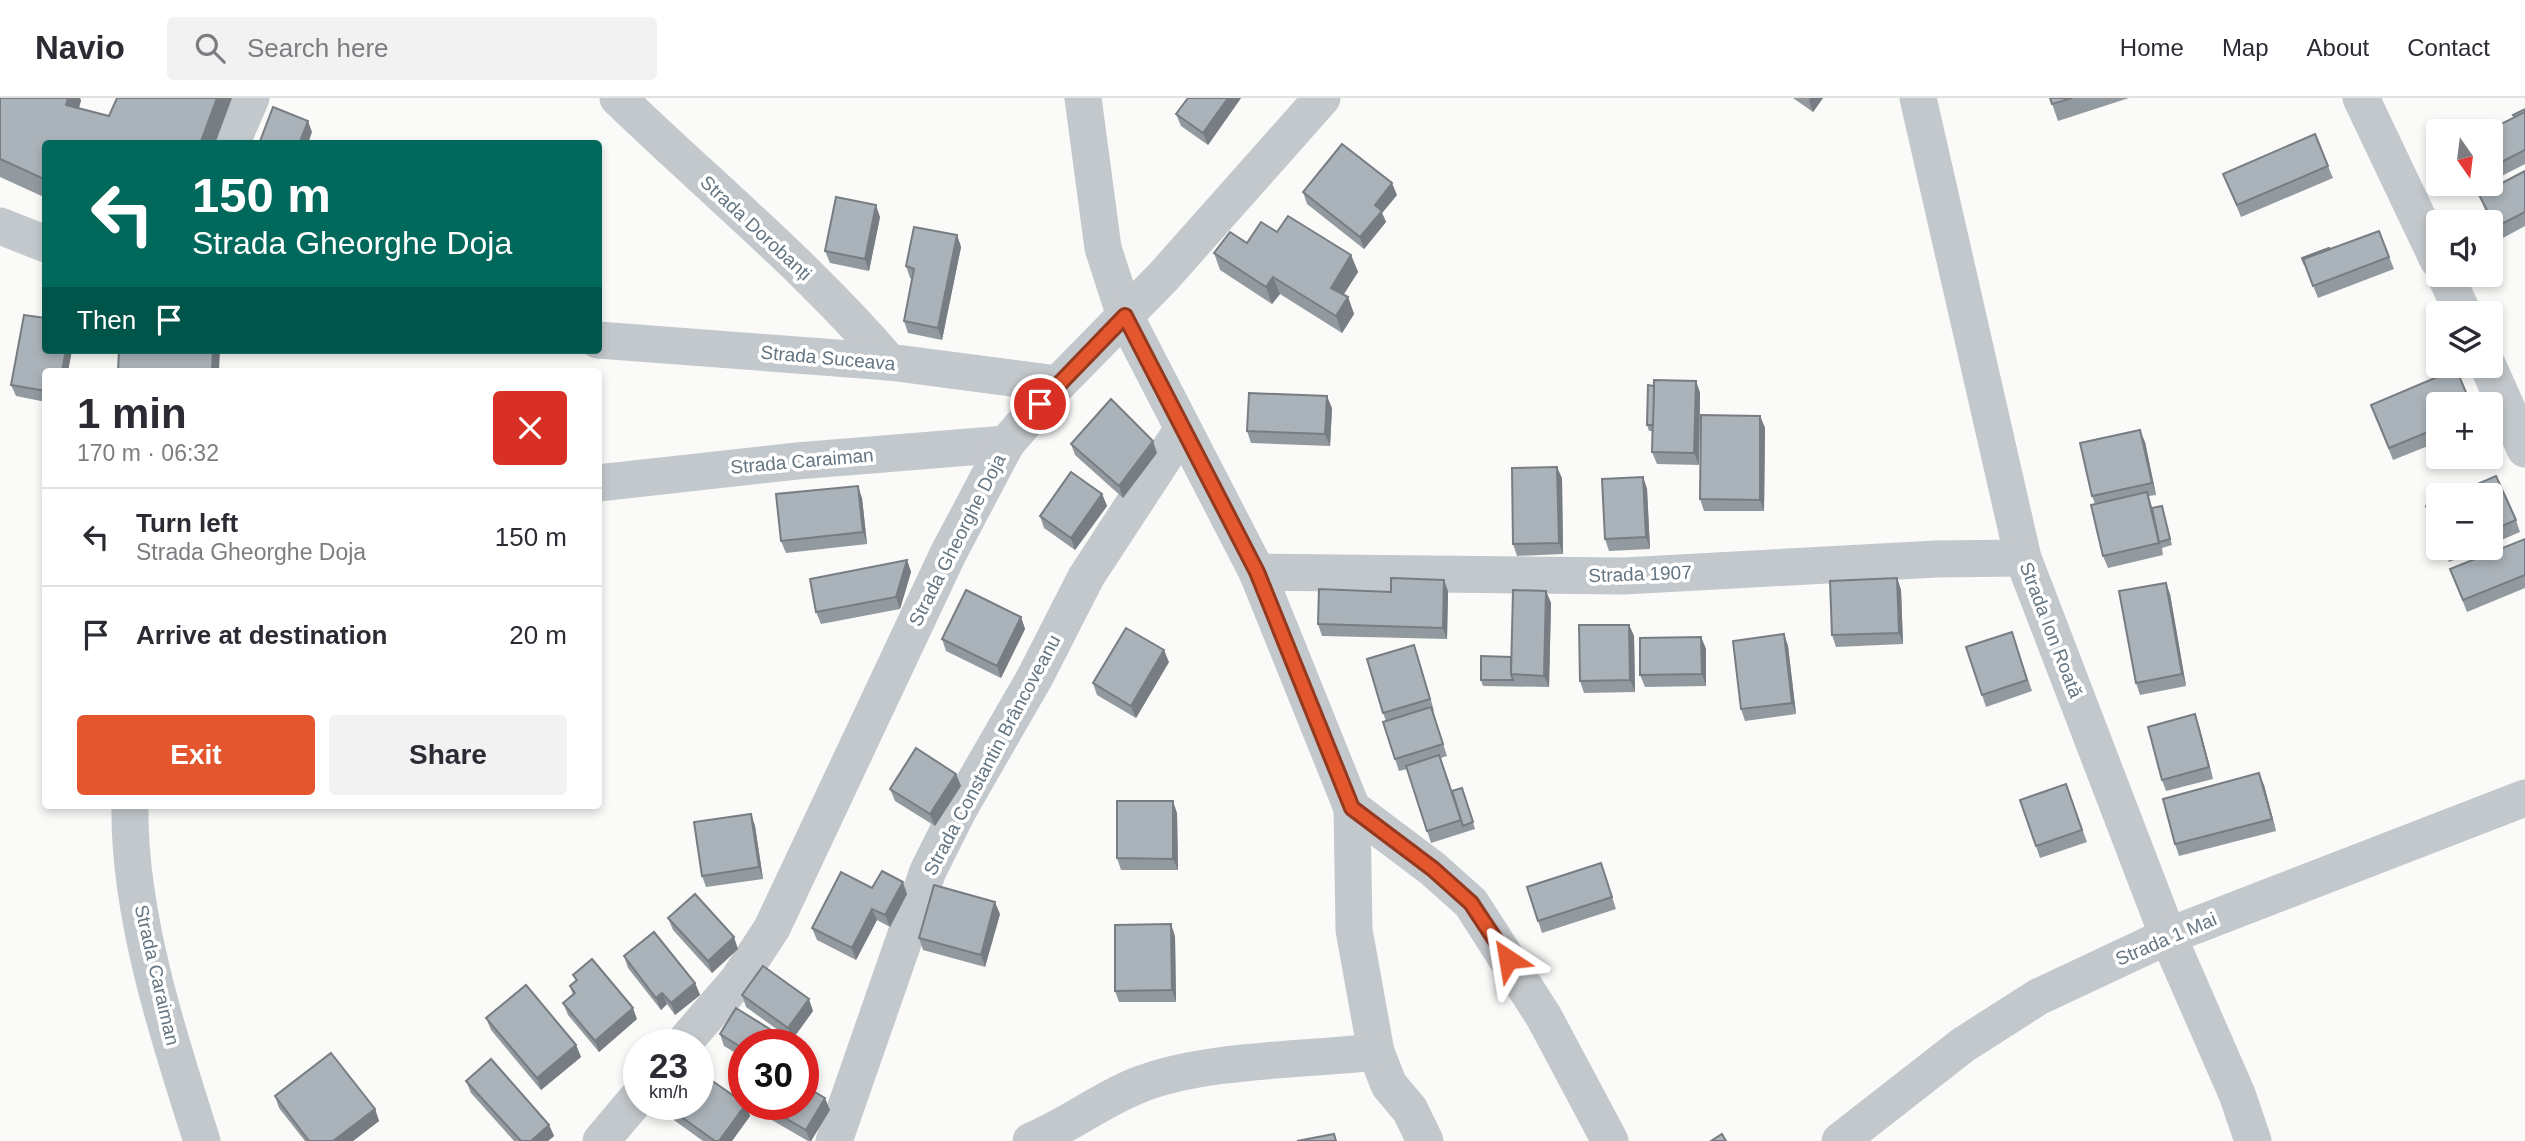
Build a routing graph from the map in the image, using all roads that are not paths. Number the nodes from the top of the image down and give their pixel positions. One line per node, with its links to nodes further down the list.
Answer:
1 (251, 98): 7 (street)
2 (618, 98): 13 (street, Strada Dorobanți)
3 (1083, 98): 11 (street)
4 (1322, 98): 11 (street, Strada Gheorghe Doja)
5 (1918, 98): 20 (street, Strada Ion Roată)
6 (2361, 98): 9 (street)
7 (233, 140)
8 (0, 226): 10 (street)
9 (2426, 235)
10 (42, 242)
11 (1125, 316): 15 (street, Strada Gheorghe Doja); 16 (street)
12 (602, 340): 13 (street, Strada Suceava)
13 (890, 362): 15 (street, Strada Suceava)
14 (2493, 378): 18 (street)
15 (1058, 384): 17 (street, Strada Gheorghe Doja)
16 (1182, 430): 21 (street); 31 (street, Strada Constantin Brâncoveanu)
17 (1006, 443): 19 (street, Strada Caraiman); 26 (street, Strada Gheorghe Doja)
18 (2525, 449)
19 (602, 483)
20 (2023, 558): 21 (street, Strada 1907); 25 (street, Strada Ion Roată)
21 (1257, 572): 23 (street)
22 (2525, 798): 25 (street, Strada 1 Mai)
23 (1352, 808): 27 (street); 34 (street)
24 (130, 809): 29 (street, Strada Caraiman)
25 (2168, 936): 35 (street, Strada 1 Mai); 36 (street, Strada Ion Roată)
26 (696, 1029)
27 (1376, 1052): 32 (street); 33 (street)
28 (623, 1115): 30 (street)
29 (202, 1141)
30 (601, 1141)
31 (834, 1141)
32 (1031, 1141)
33 (1425, 1141)
34 (1610, 1141)
35 (1840, 1141)
36 (2253, 1141)

